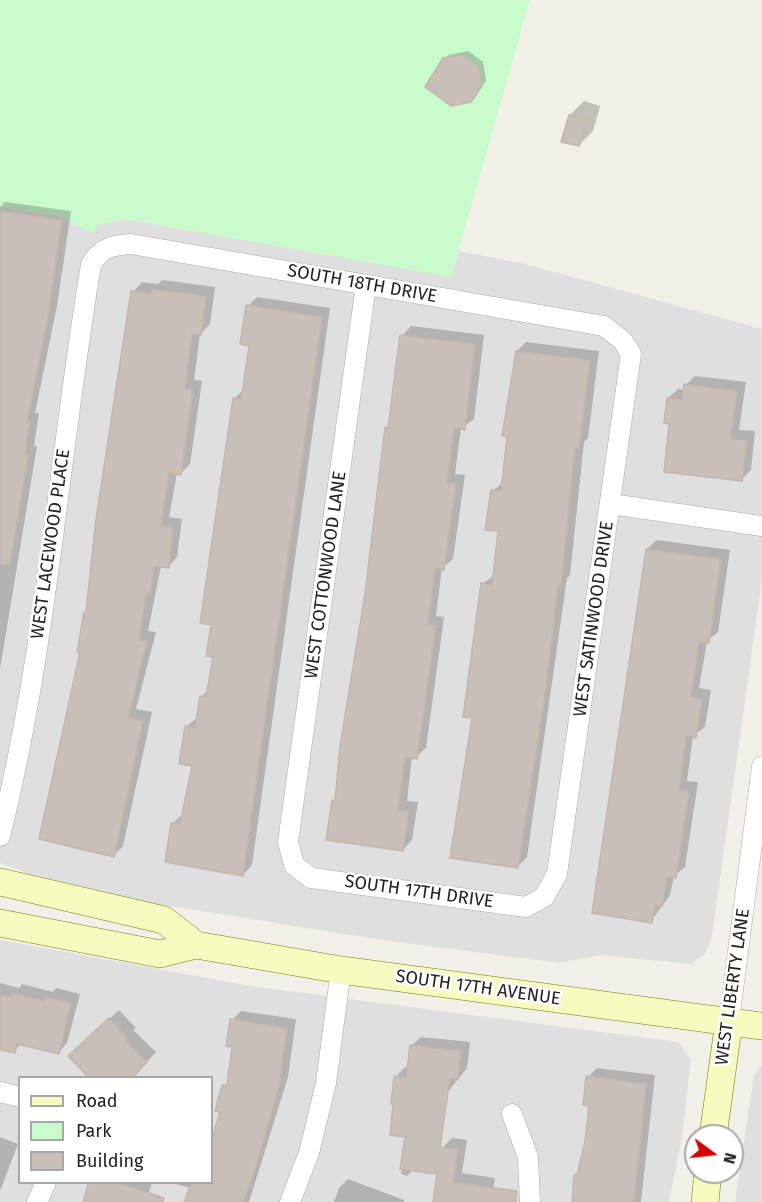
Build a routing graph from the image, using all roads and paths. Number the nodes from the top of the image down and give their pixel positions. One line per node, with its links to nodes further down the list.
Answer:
1 (97, 253): 2 (street, SOUTH 18TH DRIVE); 7 (street, WEST LACEWOOD PLACE)
2 (366, 285): 3 (street, SOUTH 18TH DRIVE); 8 (street, WEST COTTONWOOD LANE)
3 (623, 340): 4 (street, WEST SATINWOOD DRIVE)
4 (611, 504): 5 (street); 10 (street, WEST SATINWOOD DRIVE)
5 (762, 526)
6 (762, 766): 14 (street, WEST LIBERTY LANE)
7 (0, 836)
8 (294, 865): 10 (street, SOUTH 17TH DRIVE)
9 (0, 882): 12 (main road, SOUTH 17TH AVENUE)
10 (544, 897)
11 (0, 923): 12 (main road, SOUTH 17TH AVENUE)
12 (196, 945): 13 (main road, SOUTH 17TH AVENUE)
13 (341, 970): 14 (main road, SOUTH 17TH AVENUE); 23 (street)
14 (729, 1021): 15 (main road, SOUTH 17TH AVENUE); 19 (main road, WEST LIBERTY LANE)
15 (762, 1026)
16 (0, 1092): 17 (street)
17 (18, 1096)
18 (512, 1114): 24 (street)
19 (715, 1124)
20 (45, 1184): 22 (street)
21 (707, 1184): 25 (main road)
22 (37, 1202)
23 (290, 1202)
24 (530, 1202)
25 (705, 1202)

